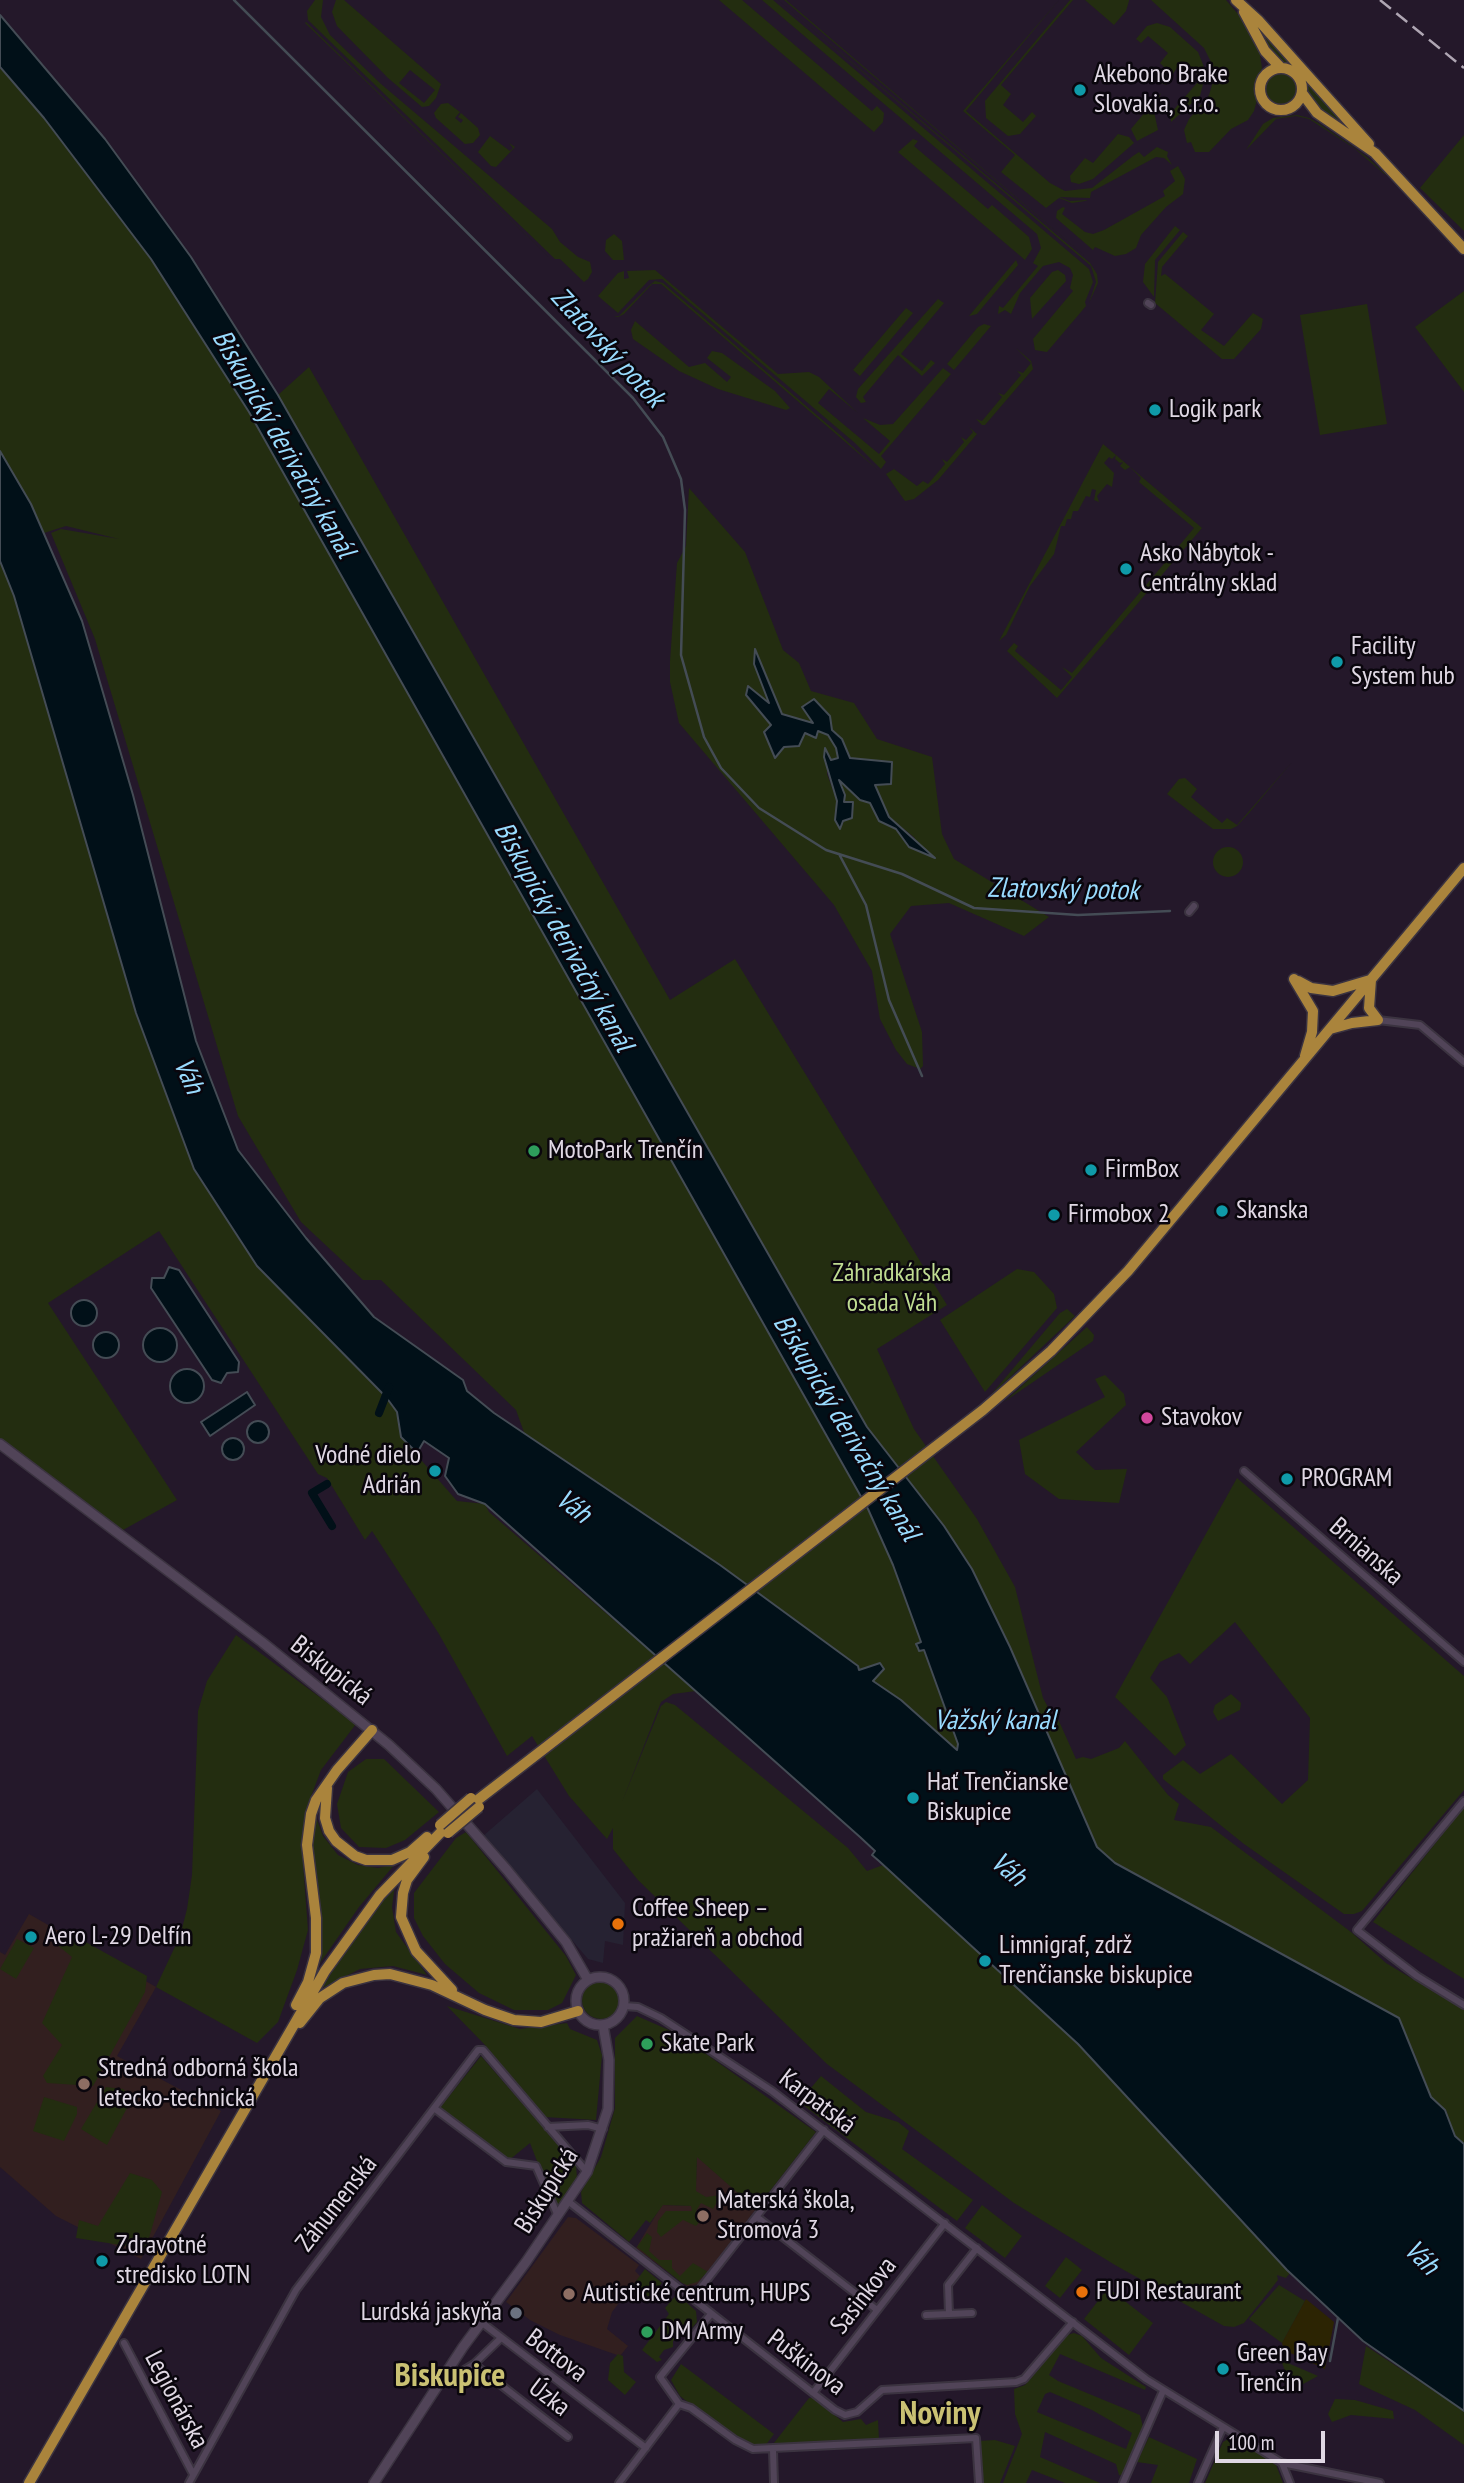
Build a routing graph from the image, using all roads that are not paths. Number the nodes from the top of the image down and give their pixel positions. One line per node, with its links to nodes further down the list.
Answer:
1 (1236, 0): 2 (main road); 8 (main road)
2 (1265, 51): 3 (main road); 4 (main road)
3 (1281, 68): 4 (main road); 5 (main road)
4 (1265, 75): 6 (main road)
5 (1302, 93): 6 (main road); 7 (main road)
6 (1291, 108): 7 (main road)
7 (1317, 113): 8 (main road)
8 (1375, 153): 9 (main road)
9 (1462, 243)
10 (1464, 868): 11 (main road)
11 (1371, 980): 12 (main road); 13 (main road); 14 (main road)
12 (1378, 1020): 13 (main road); 15 (street)
13 (1329, 1030): 14 (main road)
14 (1304, 1059): 18 (main road)
15 (1464, 1062)
16 (0, 1444): 20 (street, Biskupická)
17 (1244, 1471): 19 (street, Brnianska)
18 (683, 1641): 21 (main road); 21 (main road)
19 (1464, 1662)
20 (372, 1730): 22 (main road); 25 (street, Biskupická)
21 (517, 1771): 24 (main road)
22 (328, 1783): 24 (main road); 43 (main road)
23 (1464, 1801): 27 (street)
24 (444, 1829): 26 (main road); 35 (main road)
25 (588, 1980): 28 (street); 29 (street)
26 (457, 1995): 29 (main road); 35 (main road)
27 (1464, 2005)
28 (624, 2006): 30 (street); 34 (street, Karpatská)
29 (578, 2011): 30 (street)
30 (603, 2025): 33 (street, Biskupická)
31 (434, 2108): 32 (street, Záhumenská); 38 (street); 63 (street, Záhumenská)
32 (548, 2127): 33 (street); 36 (street, Záhumenská)
33 (603, 2129): 36 (street, Biskupická)
34 (824, 2130): 39 (street); 40 (street, Karpatská)
35 (223, 2144): 43 (main road)
36 (587, 2172): 37 (street, Biskupická)
37 (569, 2202): 38 (street, Biskupická); 42 (street, Puškinova)
38 (558, 2216): 49 (street, Biskupická)
39 (757, 2217): 42 (street); 44 (street)
40 (945, 2223): 41 (street, Karpatská); 44 (street, Sasinkova)
41 (977, 2248): 47 (street); 50 (street, Karpatská)
42 (692, 2299): 46 (street, Puškinova)
43 (131, 2305): 64 (main road)
44 (877, 2310): 56 (street, Sasinkova)
45 (972, 2313): 47 (street)
46 (711, 2314): 56 (street, Puškinova); 57 (street)
47 (948, 2314): 48 (street)
48 (926, 2315)
49 (481, 2322): 51 (street); 54 (street, Biskupická)
50 (1073, 2322): 55 (street, Karpatská); 56 (street, Puškinova)
51 (501, 2338): 53 (street, Bottova); 60 (street, Bottova)
52 (124, 2343): 63 (street, Legionárska)
53 (474, 2364): 54 (street, Bottova); 59 (street, Úzka)
54 (444, 2378): 66 (street, Biskupická)
55 (1163, 2391): 58 (street, Karpatská); 70 (street)
56 (813, 2393)
57 (679, 2404): 60 (street); 61 (street)
58 (1223, 2427): 62 (street, Karpatská); 71 (street)
59 (568, 2437)
60 (646, 2448): 67 (street)
61 (774, 2450): 68 (street); 69 (street)
62 (1282, 2463): 72 (street); 73 (street, Karpatská)
63 (193, 2474): 65 (street, Záhumenská)
64 (29, 2483)
65 (189, 2483)
66 (374, 2483)
67 (619, 2483)
68 (774, 2483)
69 (979, 2483)
70 (1124, 2483)
71 (1198, 2483)
72 (1290, 2483)
73 (1380, 2483)

